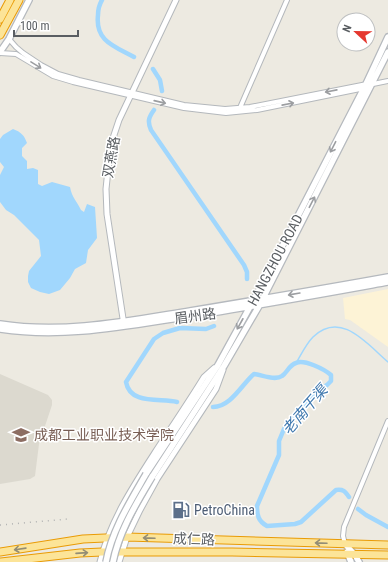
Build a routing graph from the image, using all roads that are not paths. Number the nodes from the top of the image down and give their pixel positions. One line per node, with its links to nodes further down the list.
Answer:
1 (10, 0): 6 (highway)
2 (19, 0): 7 (highway)
3 (29, 0): 9 (main road)
4 (176, 0): 15 (street, 双燕路)
5 (287, 0): 16 (street)
6 (0, 19)
7 (0, 35)
8 (388, 37): 14 (main road, HANGZHOU ROAD)
9 (9, 39): 10 (main road); 15 (street)
10 (0, 52): 15 (street, one-way to 15)
11 (388, 52): 13 (main road, HANGZHOU ROAD)
12 (388, 82): 13 (street)
13 (373, 84): 14 (street); 19 (main road, HANGZHOU ROAD, one-way to 13)
14 (364, 87): 16 (street); 20 (main road, HANGZHOU ROAD, one-way to 20)
15 (130, 94): 16 (street); 24 (street, 双燕路)
16 (239, 110)
17 (388, 277): 19 (main road, one-way to 19)
18 (388, 282): 21 (main road, 眉州路)
19 (263, 299): 20 (main road); 21 (main road, HANGZHOU ROAD)
20 (254, 300): 22 (main road, HANGZHOU ROAD); 24 (main road)
21 (259, 306): 22 (main road, 眉州路); 27 (main road, HANGZHOU ROAD)
22 (250, 308): 24 (main road, 眉州路); 26 (main road, HANGZHOU ROAD, one-way to 26)
23 (0, 324): 24 (main road)
24 (124, 324): 25 (main road, 眉州路)
25 (0, 329)
26 (218, 365): 29 (main road, HANGZHOU ROAD); 31 (street)
27 (224, 366): 29 (main road, HANGZHOU ROAD); 30 (street)
28 (388, 421): 32 (street)
29 (149, 476): 41 (main road, bridge); 42 (main road, bridge)
30 (127, 537): 31 (highway, 成仁路); 32 (highway, 成仁路, one-way to 30); 36 (street)
31 (107, 538): 34 (highway, 成仁路, one-way to 34); 35 (street)
32 (345, 544): 33 (highway, 成仁路); 37 (main road)
33 (388, 545)
34 (0, 552)
35 (102, 552): 36 (highway, 成仁路); 39 (highway, 成仁路, one-way to 35); 40 (street)
36 (122, 553): 37 (highway, 成仁路); 43 (street)
37 (351, 555): 38 (highway, 成仁路); 44 (main road); 45 (main road)
38 (388, 555)
39 (1, 562)
40 (100, 562)
41 (106, 562)
42 (113, 562)
43 (119, 562)
44 (351, 562)
45 (359, 562)

